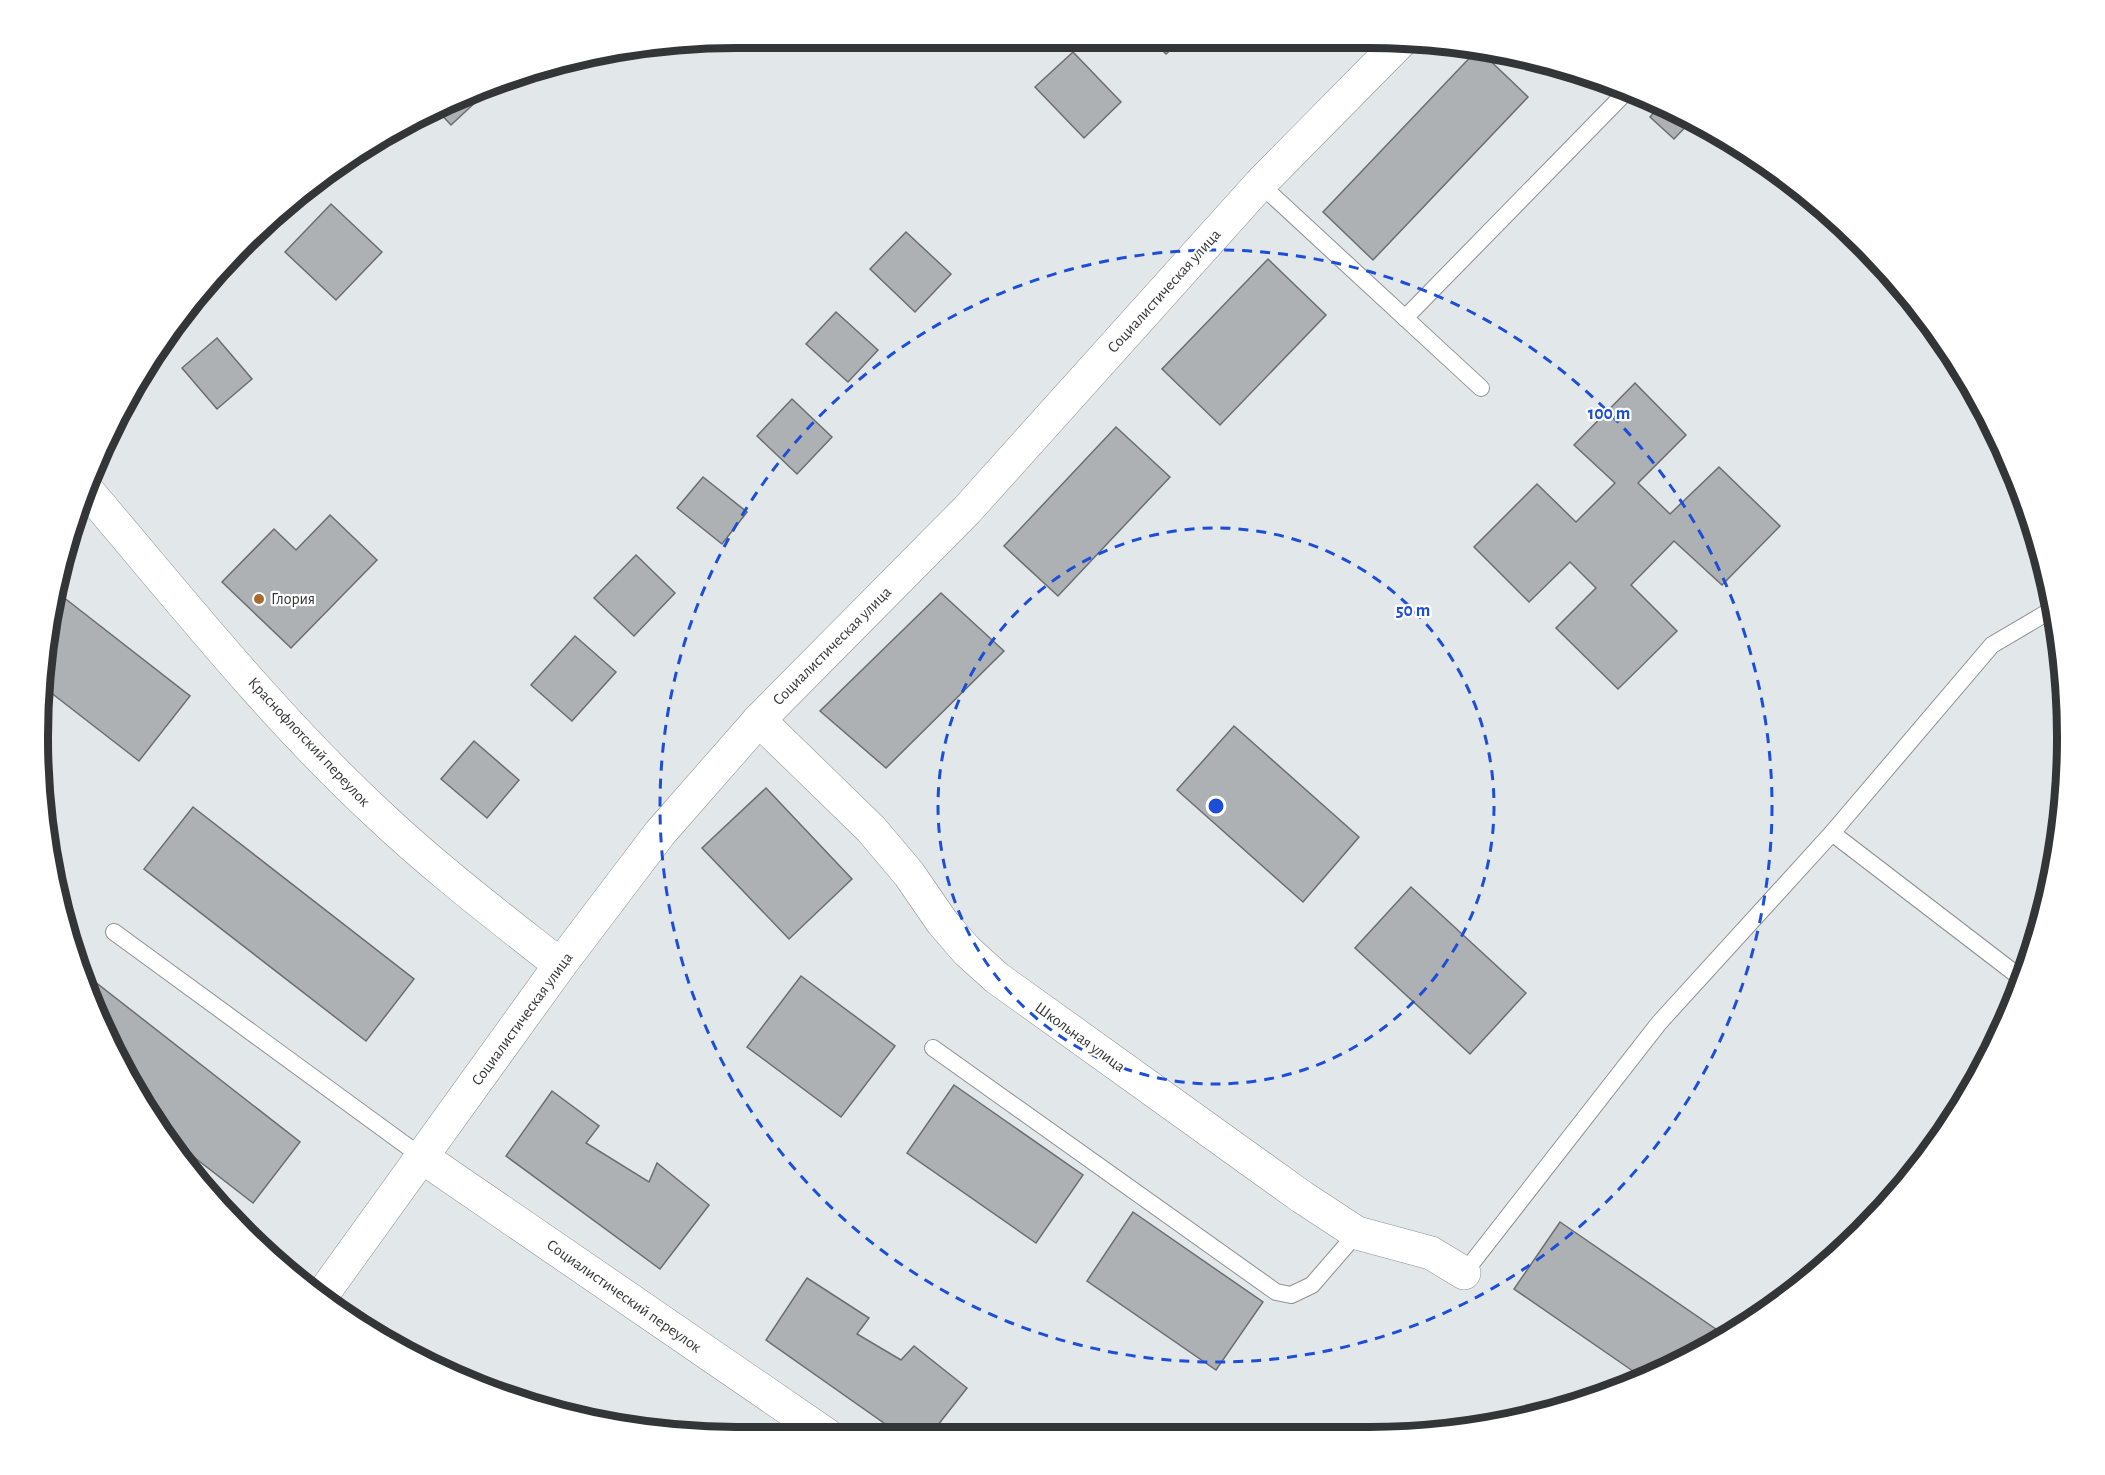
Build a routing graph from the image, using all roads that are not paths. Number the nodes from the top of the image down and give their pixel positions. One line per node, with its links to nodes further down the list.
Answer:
1 (1394, 49): 3 (street, Социалистическая улица)
2 (1622, 97): 4 (lane)
3 (1260, 184): 4 (lane); 8 (street, Социалистическая улица)
4 (1405, 318): 5 (lane)
5 (1481, 388)
6 (92, 496): 11 (street, Краснофлотский переулок)
7 (2046, 613): 9 (lane)
8 (759, 720): 11 (street, Социалистическая улица); 15 (street, Школьная улица)
9 (1832, 832): 12 (lane); 16 (lane)
10 (114, 932): 14 (lane)
11 (560, 965): 14 (street, Социалистическая улица)
12 (2015, 973)
13 (933, 1048): 15 (lane)
14 (422, 1156): 17 (street, Социалистическая улица); 18 (street, Социалистический переулок)
15 (1357, 1233): 16 (street, Школьная улица)
16 (1464, 1272)
17 (325, 1290)
18 (815, 1427)

